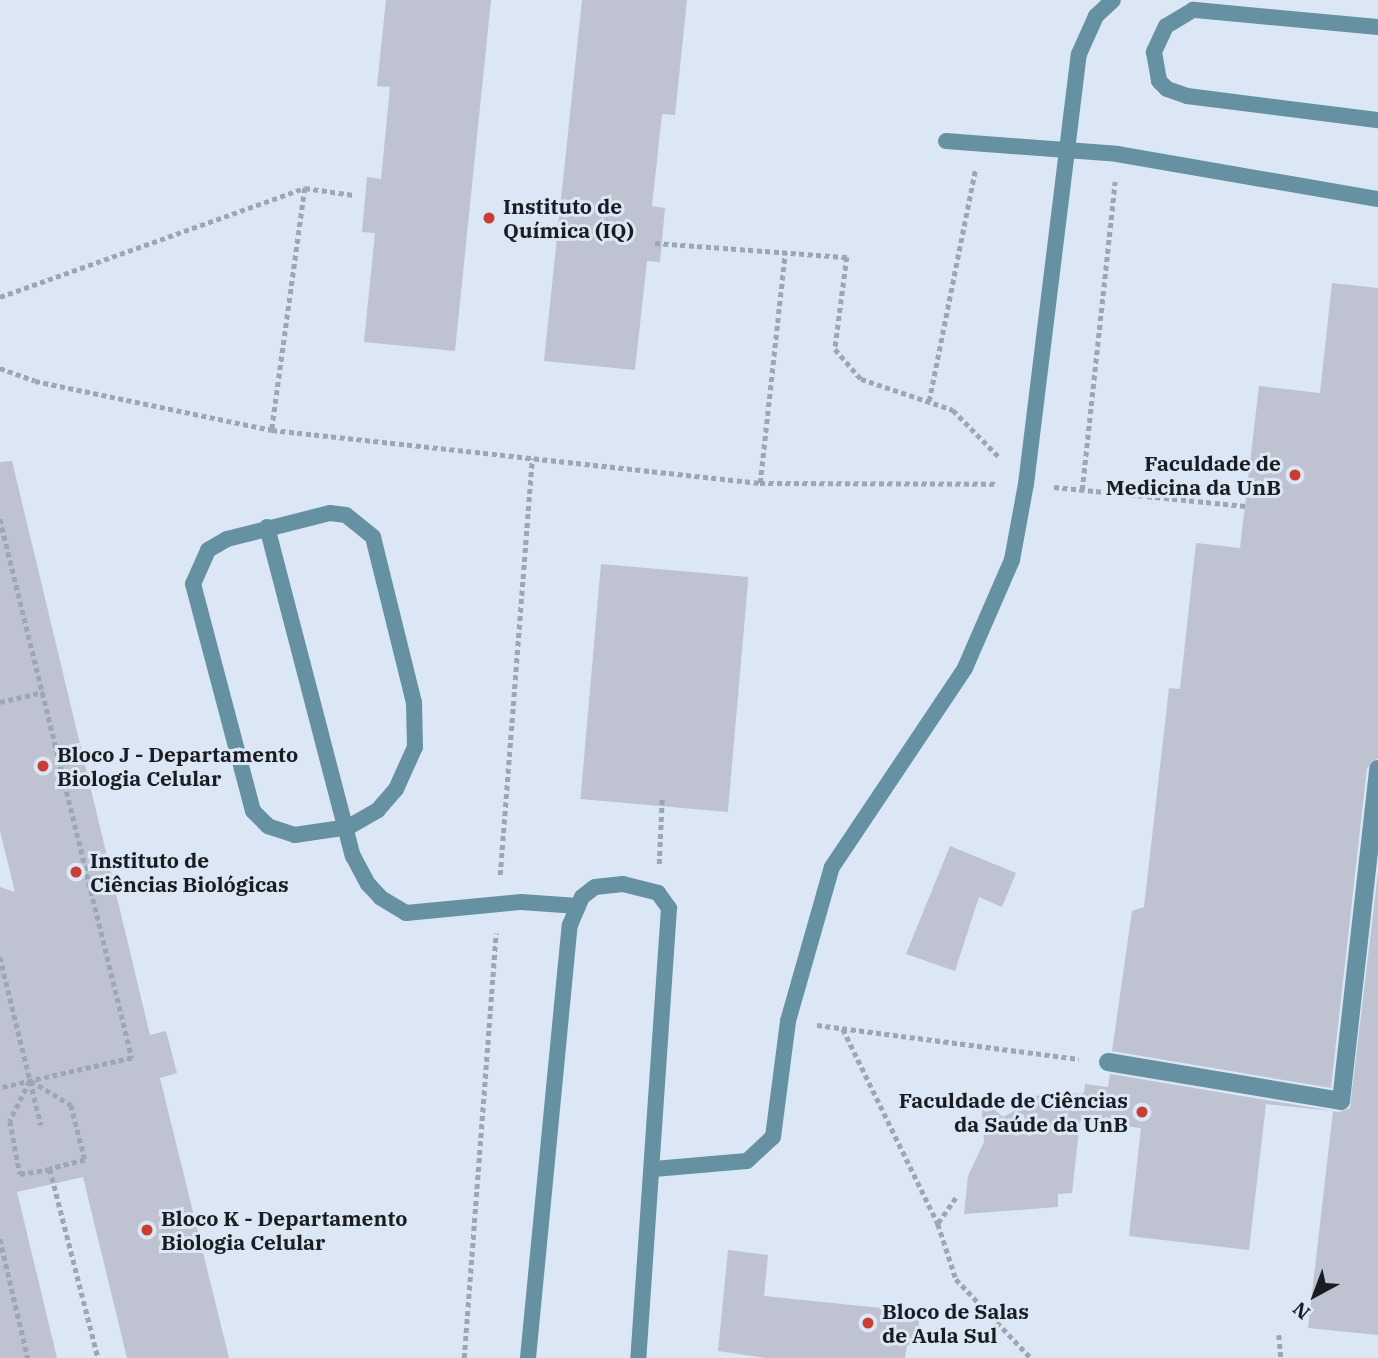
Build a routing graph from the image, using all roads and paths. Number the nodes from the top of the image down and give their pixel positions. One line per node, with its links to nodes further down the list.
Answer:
1 (1113, 0): 6 (lane)
2 (1378, 27): 3 (lane)
3 (1378, 120)
4 (946, 141): 5 (lane)
5 (981, 143): 6 (lane); 15 (path)
6 (1067, 148): 7 (lane); 18 (lane)
7 (1117, 154): 10 (lane); 19 (path)
8 (305, 188): 9 (path); 13 (path); 16 (path)
9 (353, 195)
10 (1378, 199)
11 (655, 243): 12 (path)
12 (785, 252): 15 (path); 17 (path)
13 (0, 297)
14 (0, 368): 16 (path)
15 (929, 401): 18 (path)
16 (272, 430): 17 (path)
17 (760, 483): 18 (path)
18 (1026, 484): 19 (path); 29 (lane)
19 (1082, 490): 20 (path)
20 (1245, 506)
21 (0, 519): 23 (path)
22 (267, 527): 26 (lane); 26 (lane); 26 (lane)
23 (43, 692): 24 (path); 32 (path)
24 (0, 702)
25 (1378, 769): 31 (street)
26 (349, 827): 27 (lane)
27 (578, 906): 36 (lane); 43 (lane)
28 (0, 957): 32 (path)
29 (788, 1021): 30 (path); 36 (lane)
30 (843, 1028): 31 (path); 38 (path)
31 (1108, 1062)
32 (30, 1080): 33 (path); 34 (path); 35 (path); 35 (path)
33 (0, 1088)
34 (41, 1125)
35 (50, 1169): 42 (path)
36 (654, 1169): 44 (lane)
37 (956, 1198): 38 (path)
38 (938, 1224): 45 (path)
39 (0, 1239): 41 (path)
40 (1279, 1335): 46 (path)
41 (28, 1358)
42 (98, 1358)
43 (528, 1358)
44 (638, 1358)
45 (1031, 1358)
46 (1280, 1358)

